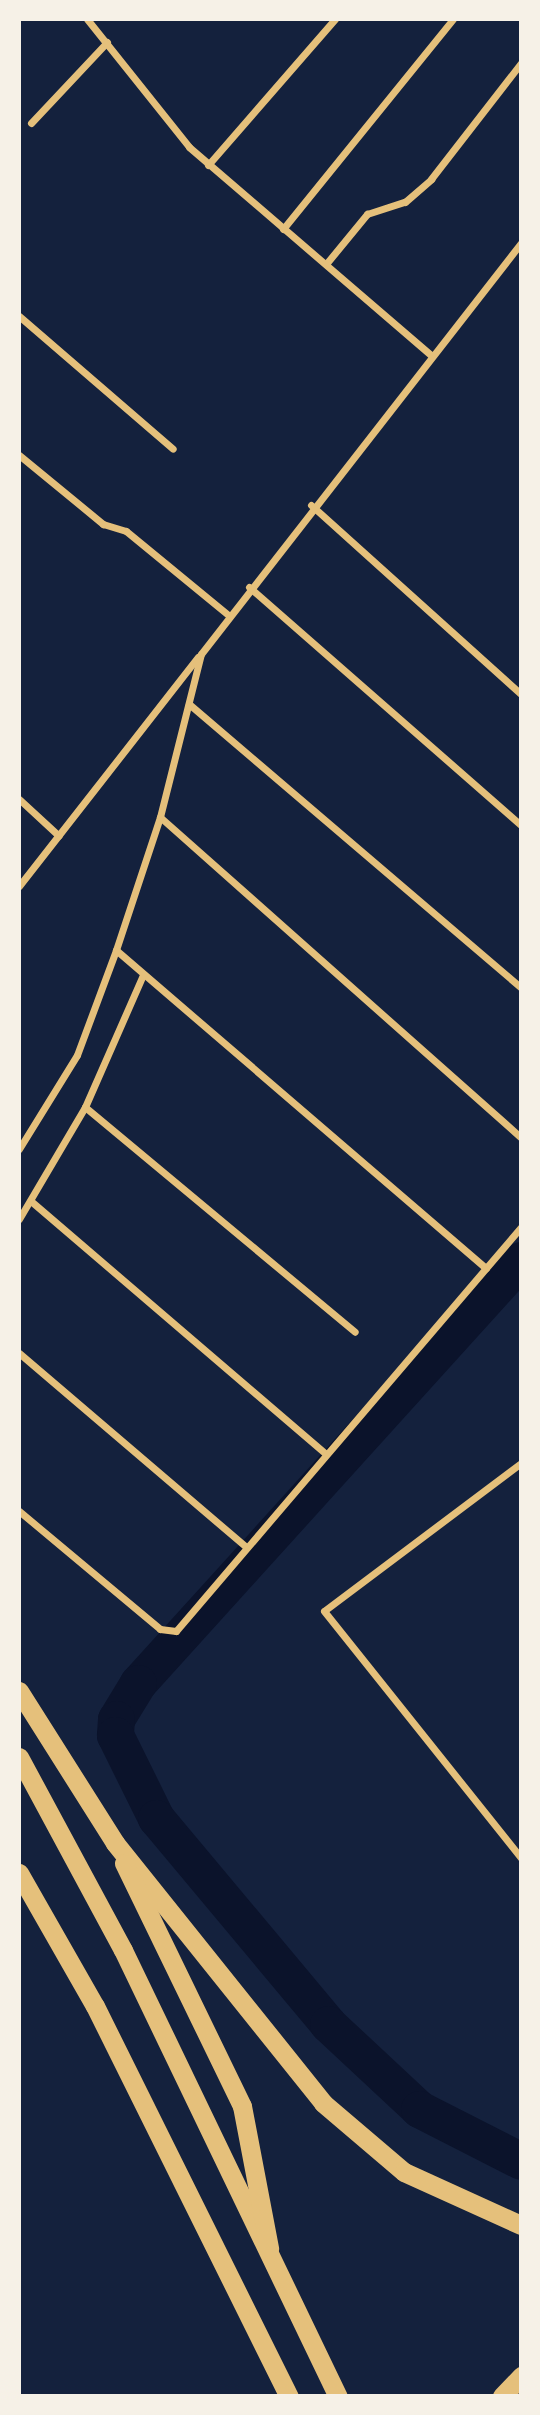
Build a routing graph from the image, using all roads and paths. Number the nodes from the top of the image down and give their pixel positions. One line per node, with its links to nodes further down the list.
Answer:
1 (88, 19): 4 (street)
2 (335, 19): 7 (street)
3 (453, 19): 8 (street)
4 (107, 42): 6 (street); 7 (street)
5 (521, 63): 10 (street)
6 (31, 122)
7 (208, 165): 8 (street)
8 (283, 229): 10 (street)
9 (521, 243): 12 (street)
10 (326, 264): 12 (street)
11 (19, 316): 13 (street)
12 (431, 355): 15 (street)
13 (173, 449)
14 (19, 455): 17 (street)
15 (311, 505): 16 (street); 19 (street)
16 (249, 587): 17 (street); 23 (street)
17 (227, 614): 18 (street)
18 (201, 653): 20 (street); 24 (street)
19 (521, 694)
20 (189, 704): 22 (street); 28 (street)
21 (19, 799): 24 (street)
22 (160, 817): 26 (street); 30 (street)
23 (521, 825)
24 (59, 836): 25 (street)
25 (19, 886)
26 (116, 950): 27 (street); 31 (street)
27 (143, 975): 29 (street); 35 (street)
28 (521, 988)
29 (85, 1107): 32 (street); 36 (street)
30 (521, 1137)
31 (19, 1149)
32 (32, 1202): 33 (street); 38 (street)
33 (19, 1219)
34 (521, 1227): 35 (street)
35 (486, 1268): 38 (street)
36 (355, 1332)
37 (19, 1353): 41 (street)
38 (326, 1454): 41 (street)
39 (521, 1463): 45 (street)
40 (19, 1511): 41 (street)
41 (246, 1548)
42 (19, 1691): 44 (highway)
43 (19, 1757): 48 (highway)
44 (115, 1843): 47 (highway); 48 (highway)
45 (521, 1858)
46 (19, 1874): 50 (highway)
47 (521, 2225)
48 (270, 2263): 51 (highway)
49 (521, 2376): 52 (highway)
50 (289, 2396)
51 (338, 2396)
52 (502, 2396)

